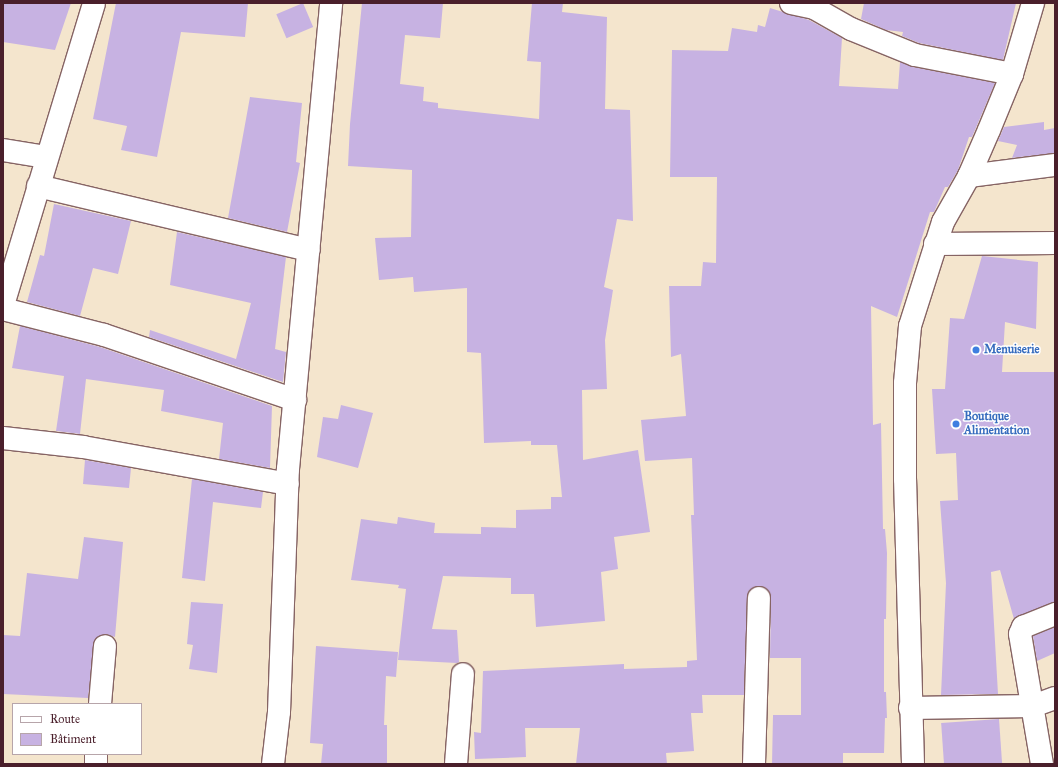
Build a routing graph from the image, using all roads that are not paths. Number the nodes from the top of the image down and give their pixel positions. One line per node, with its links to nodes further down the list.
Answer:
1 (94, 3): 7 (street)
2 (332, 3): 13 (street)
3 (791, 3): 5 (street)
4 (1033, 3): 5 (street)
5 (1012, 74): 9 (street)
6 (3, 150): 7 (street)
7 (46, 157): 10 (street)
8 (1055, 165): 9 (street)
9 (969, 176): 12 (street)
10 (38, 186): 13 (street); 14 (street)
11 (1055, 243): 12 (street)
12 (935, 244): 26 (street)
13 (309, 250): 16 (street)
14 (3, 305)
15 (3, 309): 16 (street)
16 (295, 400): 18 (street)
17 (3, 438): 18 (street)
18 (288, 484): 27 (street)
19 (760, 598): 29 (street)
20 (1055, 614): 25 (street)
21 (105, 646): 24 (street)
22 (463, 674): 28 (street)
23 (1055, 698): 25 (street)
24 (100, 703)
25 (1033, 706): 26 (street); 31 (street)
26 (910, 708): 30 (street)
27 (273, 764)
28 (456, 764)
29 (754, 764)
30 (913, 764)
31 (1042, 764)

